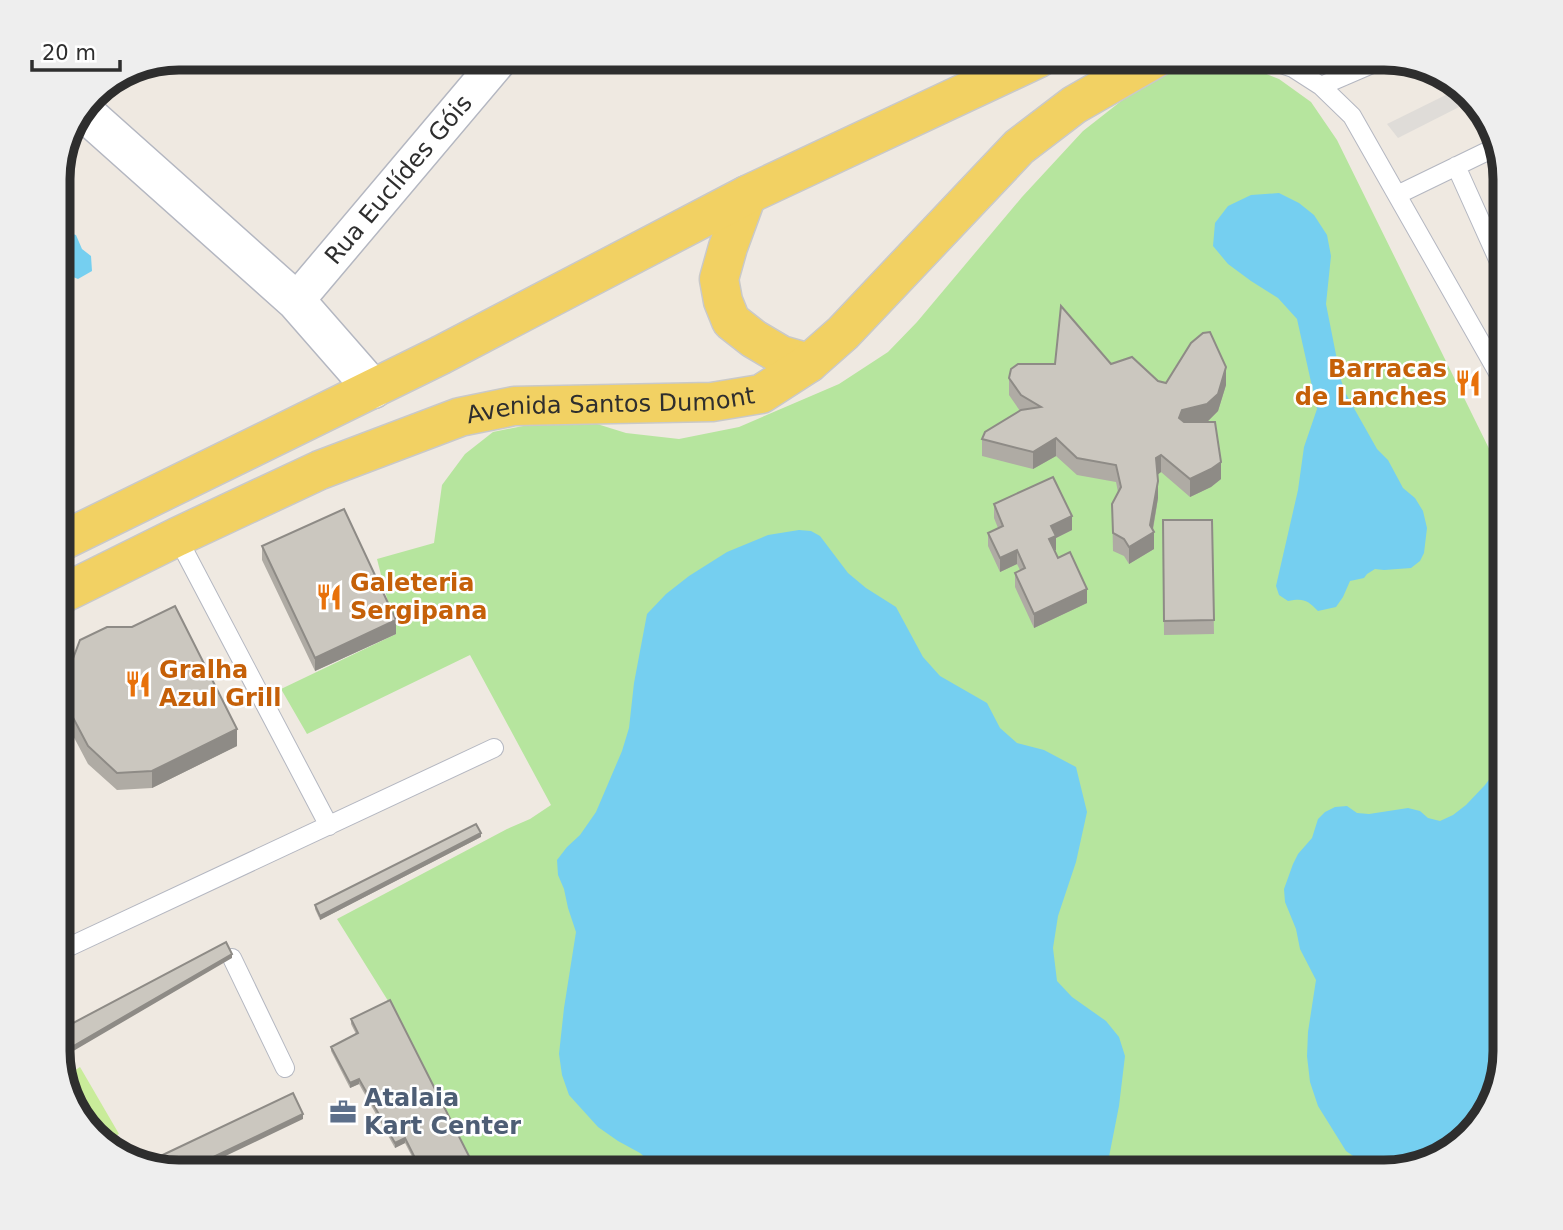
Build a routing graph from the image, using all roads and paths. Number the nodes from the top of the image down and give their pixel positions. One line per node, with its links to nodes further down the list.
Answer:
1 (491, 70): 13 (street, Rua Euclídes Góis)
2 (1013, 70): 10 (main road)
3 (1135, 70): 14 (main road, Avenida Santos Dumont)
4 (1296, 70): 6 (lane)
5 (1358, 70): 6 (lane)
6 (1321, 86): 11 (lane)
7 (89, 117): 13 (street)
8 (1489, 150): 9 (lane)
9 (1456, 166): 11 (lane); 12 (lane)
10 (747, 195): 14 (main road); 16 (main road)
11 (1397, 195): 15 (lane)
12 (1493, 248)
13 (296, 301): 16 (street)
14 (809, 363): 18 (main road, Avenida Santos Dumont)
15 (1493, 364)
16 (373, 389): 17 (main road)
17 (70, 537)
18 (177, 537): 19 (main road, Avenida Santos Dumont); 21 (lane)
19 (70, 590)
20 (494, 748): 21 (lane)
21 (329, 826): 22 (lane)
22 (70, 946)
23 (232, 958): 24 (lane)
24 (285, 1068)

